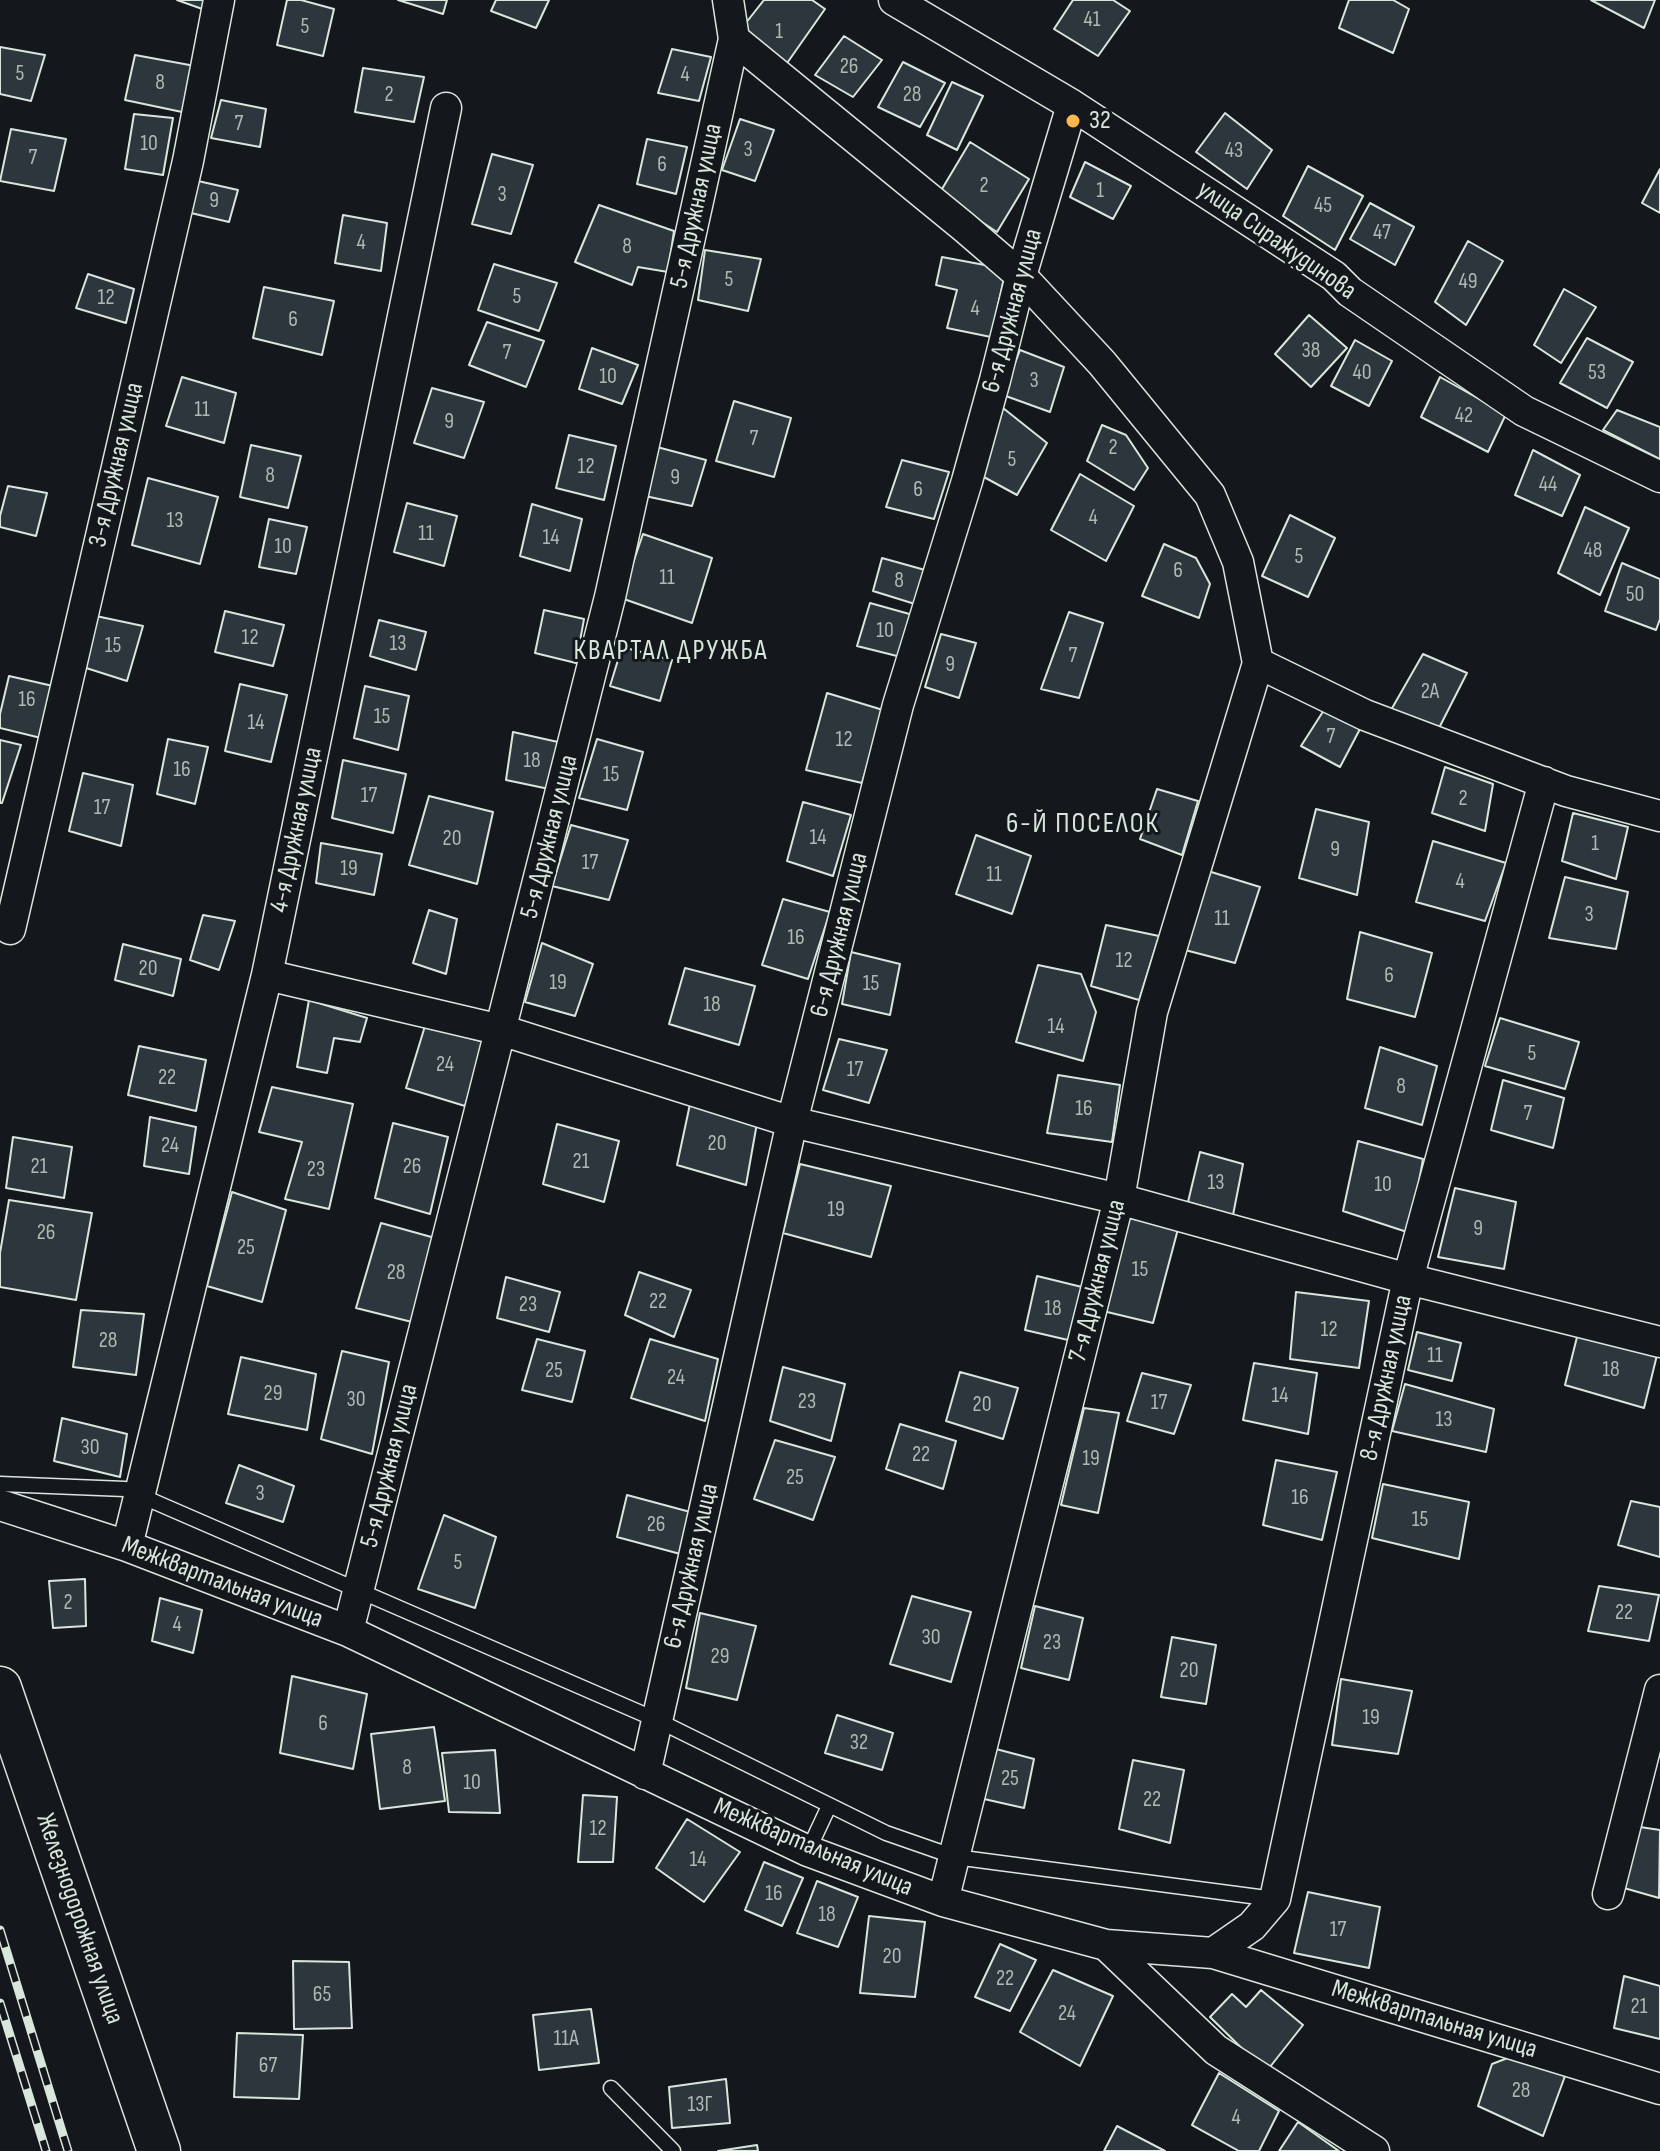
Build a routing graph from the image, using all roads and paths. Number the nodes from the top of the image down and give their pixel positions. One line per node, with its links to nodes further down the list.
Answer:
1 (219, 0): 12 (street, 3-я Дружная улица)
2 (728, 0): 4 (street)
3 (894, 0): 5 (street, улица Сиражудинова)
4 (734, 39): 7 (street); 14 (street, 5-я Дружная улица)
5 (1072, 105): 7 (street, 6-я Дружная улица); 8 (street, улица Сиражудинова)
6 (446, 108): 13 (street, 4-я Дружная улица)
7 (1021, 276): 9 (street); 15 (street, 6-я Дружная улица)
8 (1660, 477)
9 (1258, 663): 10 (street); 16 (street, 7-я Дружная улица)
10 (1544, 782): 11 (street); 17 (street, 8-я Дружная улица)
11 (1660, 816)
12 (10, 929)
13 (267, 975): 14 (street); 20 (street, 4-я Дружная улица)
14 (501, 1030): 15 (street); 23 (street, 5-я Дружная улица)
15 (792, 1122): 16 (street); 27 (street, 6-я Дружная улица)
16 (1119, 1199): 17 (street); 31 (street, 7-я Дружная улица)
17 (1408, 1279): 18 (street); 33 (street, 8-я Дружная улица)
18 (1660, 1342)
19 (0, 1484): 20 (lane)
20 (140, 1496): 22 (street, 4-я Дружная улица); 23 (lane)
21 (0, 1505): 22 (street, Межквартальная улица)
22 (127, 1546): 24 (street, Межквартальная улица)
23 (359, 1591): 24 (street, 5-я Дружная улица); 27 (lane)
24 (348, 1631): 28 (street, Межквартальная улица)
25 (0, 1688): 39 (street, Железнодорожная улица)
26 (1660, 1690): 32 (street)
27 (657, 1720): 28 (street, 6-я Дружная улица); 29 (lane)
28 (645, 1774): 30 (street, Межквартальная улица)
29 (829, 1806): 30 (lane); 31 (lane)
30 (808, 1851): 34 (street, Межквартальная улица)
31 (955, 1857): 33 (lane); 34 (street, 7-я Дружная улица)
32 (1608, 1894)
33 (1275, 1899): 36 (street, 8-я Дружная улица)
34 (943, 1901): 35 (street, Межквартальная улица)
35 (1106, 1945): 36 (street, Межквартальная улица); 41 (street)
36 (1213, 1953): 38 (street, Межквартальная улица)
37 (611, 2088): 40 (lane)
38 (1660, 2089)
39 (159, 2151)
40 (673, 2151)
41 (1374, 2151)

